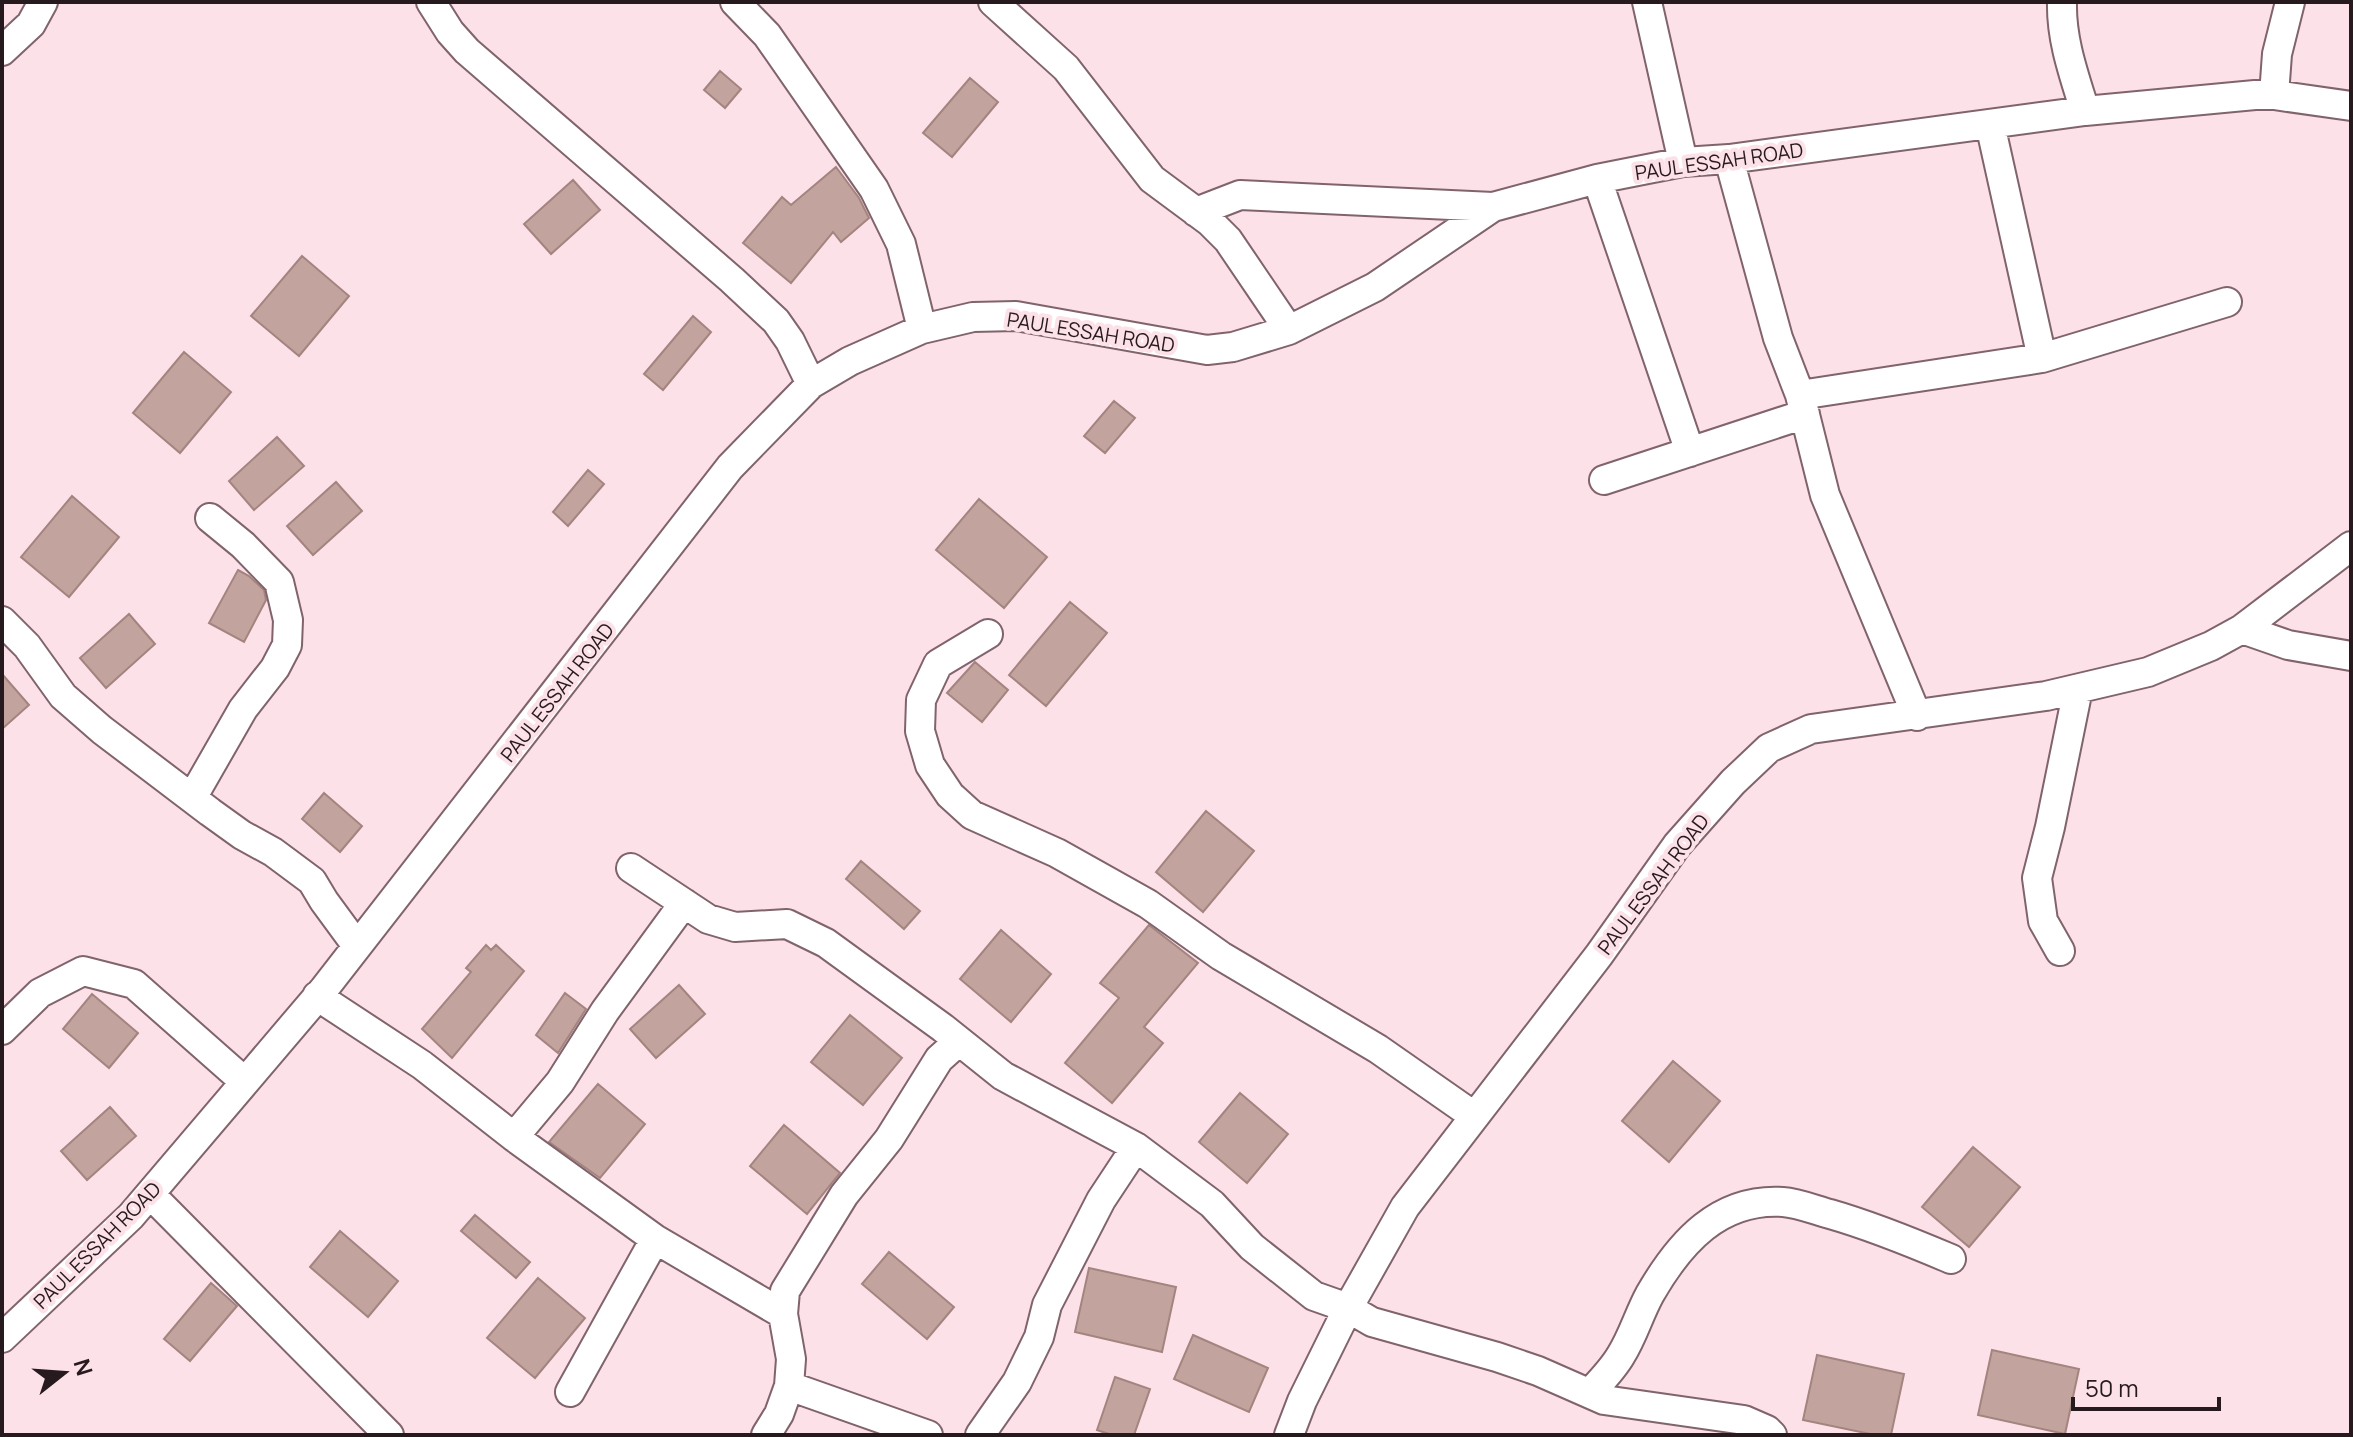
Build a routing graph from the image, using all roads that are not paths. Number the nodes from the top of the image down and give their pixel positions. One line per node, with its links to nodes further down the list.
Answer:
1 (43, 2): 8 (street)
2 (431, 2): 22 (street)
3 (735, 2): 19 (street)
4 (993, 2): 17 (street)
5 (1647, 2): 14 (street)
6 (2062, 2): 11 (street)
7 (2290, 2): 9 (street)
8 (2, 51)
9 (2274, 95): 10 (street, PAUL ESSAH ROAD); 11 (street, PAUL ESSAH ROAD)
10 (2351, 106)
11 (2085, 111): 12 (street, PAUL ESSAH ROAD)
12 (1990, 124): 13 (street, PAUL ESSAH ROAD); 21 (street)
13 (1729, 159): 14 (street, PAUL ESSAH ROAD); 23 (street)
14 (1683, 162): 15 (street, PAUL ESSAH ROAD)
15 (1597, 179): 16 (street, PAUL ESSAH ROAD); 24 (street)
16 (1493, 207): 17 (street); 20 (street, PAUL ESSAH ROAD)
17 (1196, 212): 20 (street)
18 (2227, 302): 21 (street)
19 (922, 329): 20 (street, PAUL ESSAH ROAD); 22 (street, PAUL ESSAH ROAD)
20 (1289, 330)
21 (2042, 358): 23 (street)
22 (811, 384): 37 (street, PAUL ESSAH ROAD)
23 (1802, 404): 24 (street); 33 (street)
24 (1690, 452): 25 (street)
25 (1604, 480)
26 (210, 518): 34 (street)
27 (2351, 546): 29 (street, PAUL ESSAH ROAD)
28 (2, 621): 34 (street)
29 (2242, 629): 31 (street); 32 (street, PAUL ESSAH ROAD)
30 (988, 634): 43 (street)
31 (2351, 656)
32 (2078, 689): 33 (street, PAUL ESSAH ROAD); 38 (street)
33 (1917, 716): 43 (street, PAUL ESSAH ROAD)
34 (192, 798): 37 (street)
35 (631, 868): 36 (street)
36 (684, 903): 41 (street); 44 (street)
37 (357, 946): 39 (street, PAUL ESSAH ROAD)
38 (2060, 951)
39 (317, 996): 42 (street, PAUL ESSAH ROAD); 44 (street)
40 (2, 1030): 42 (street)
41 (958, 1042): 45 (street); 50 (street)
42 (245, 1082): 46 (street, PAUL ESSAH ROAD)
43 (1474, 1116): 49 (street, PAUL ESSAH ROAD)
44 (514, 1137): 47 (street)
45 (1136, 1147): 49 (street); 58 (street)
46 (150, 1194): 51 (street, PAUL ESSAH ROAD); 55 (street)
47 (655, 1239): 50 (street); 53 (street)
48 (1951, 1259): 54 (street)
49 (1348, 1308): 54 (street); 59 (street, PAUL ESSAH ROAD)
50 (783, 1314): 52 (street)
51 (2, 1338)
52 (789, 1386): 56 (street); 57 (street)
53 (570, 1392)
54 (1590, 1393): 60 (street)
55 (389, 1435)
56 (766, 1435)
57 (928, 1435)
58 (980, 1435)
59 (1289, 1435)
60 (1772, 1435)

